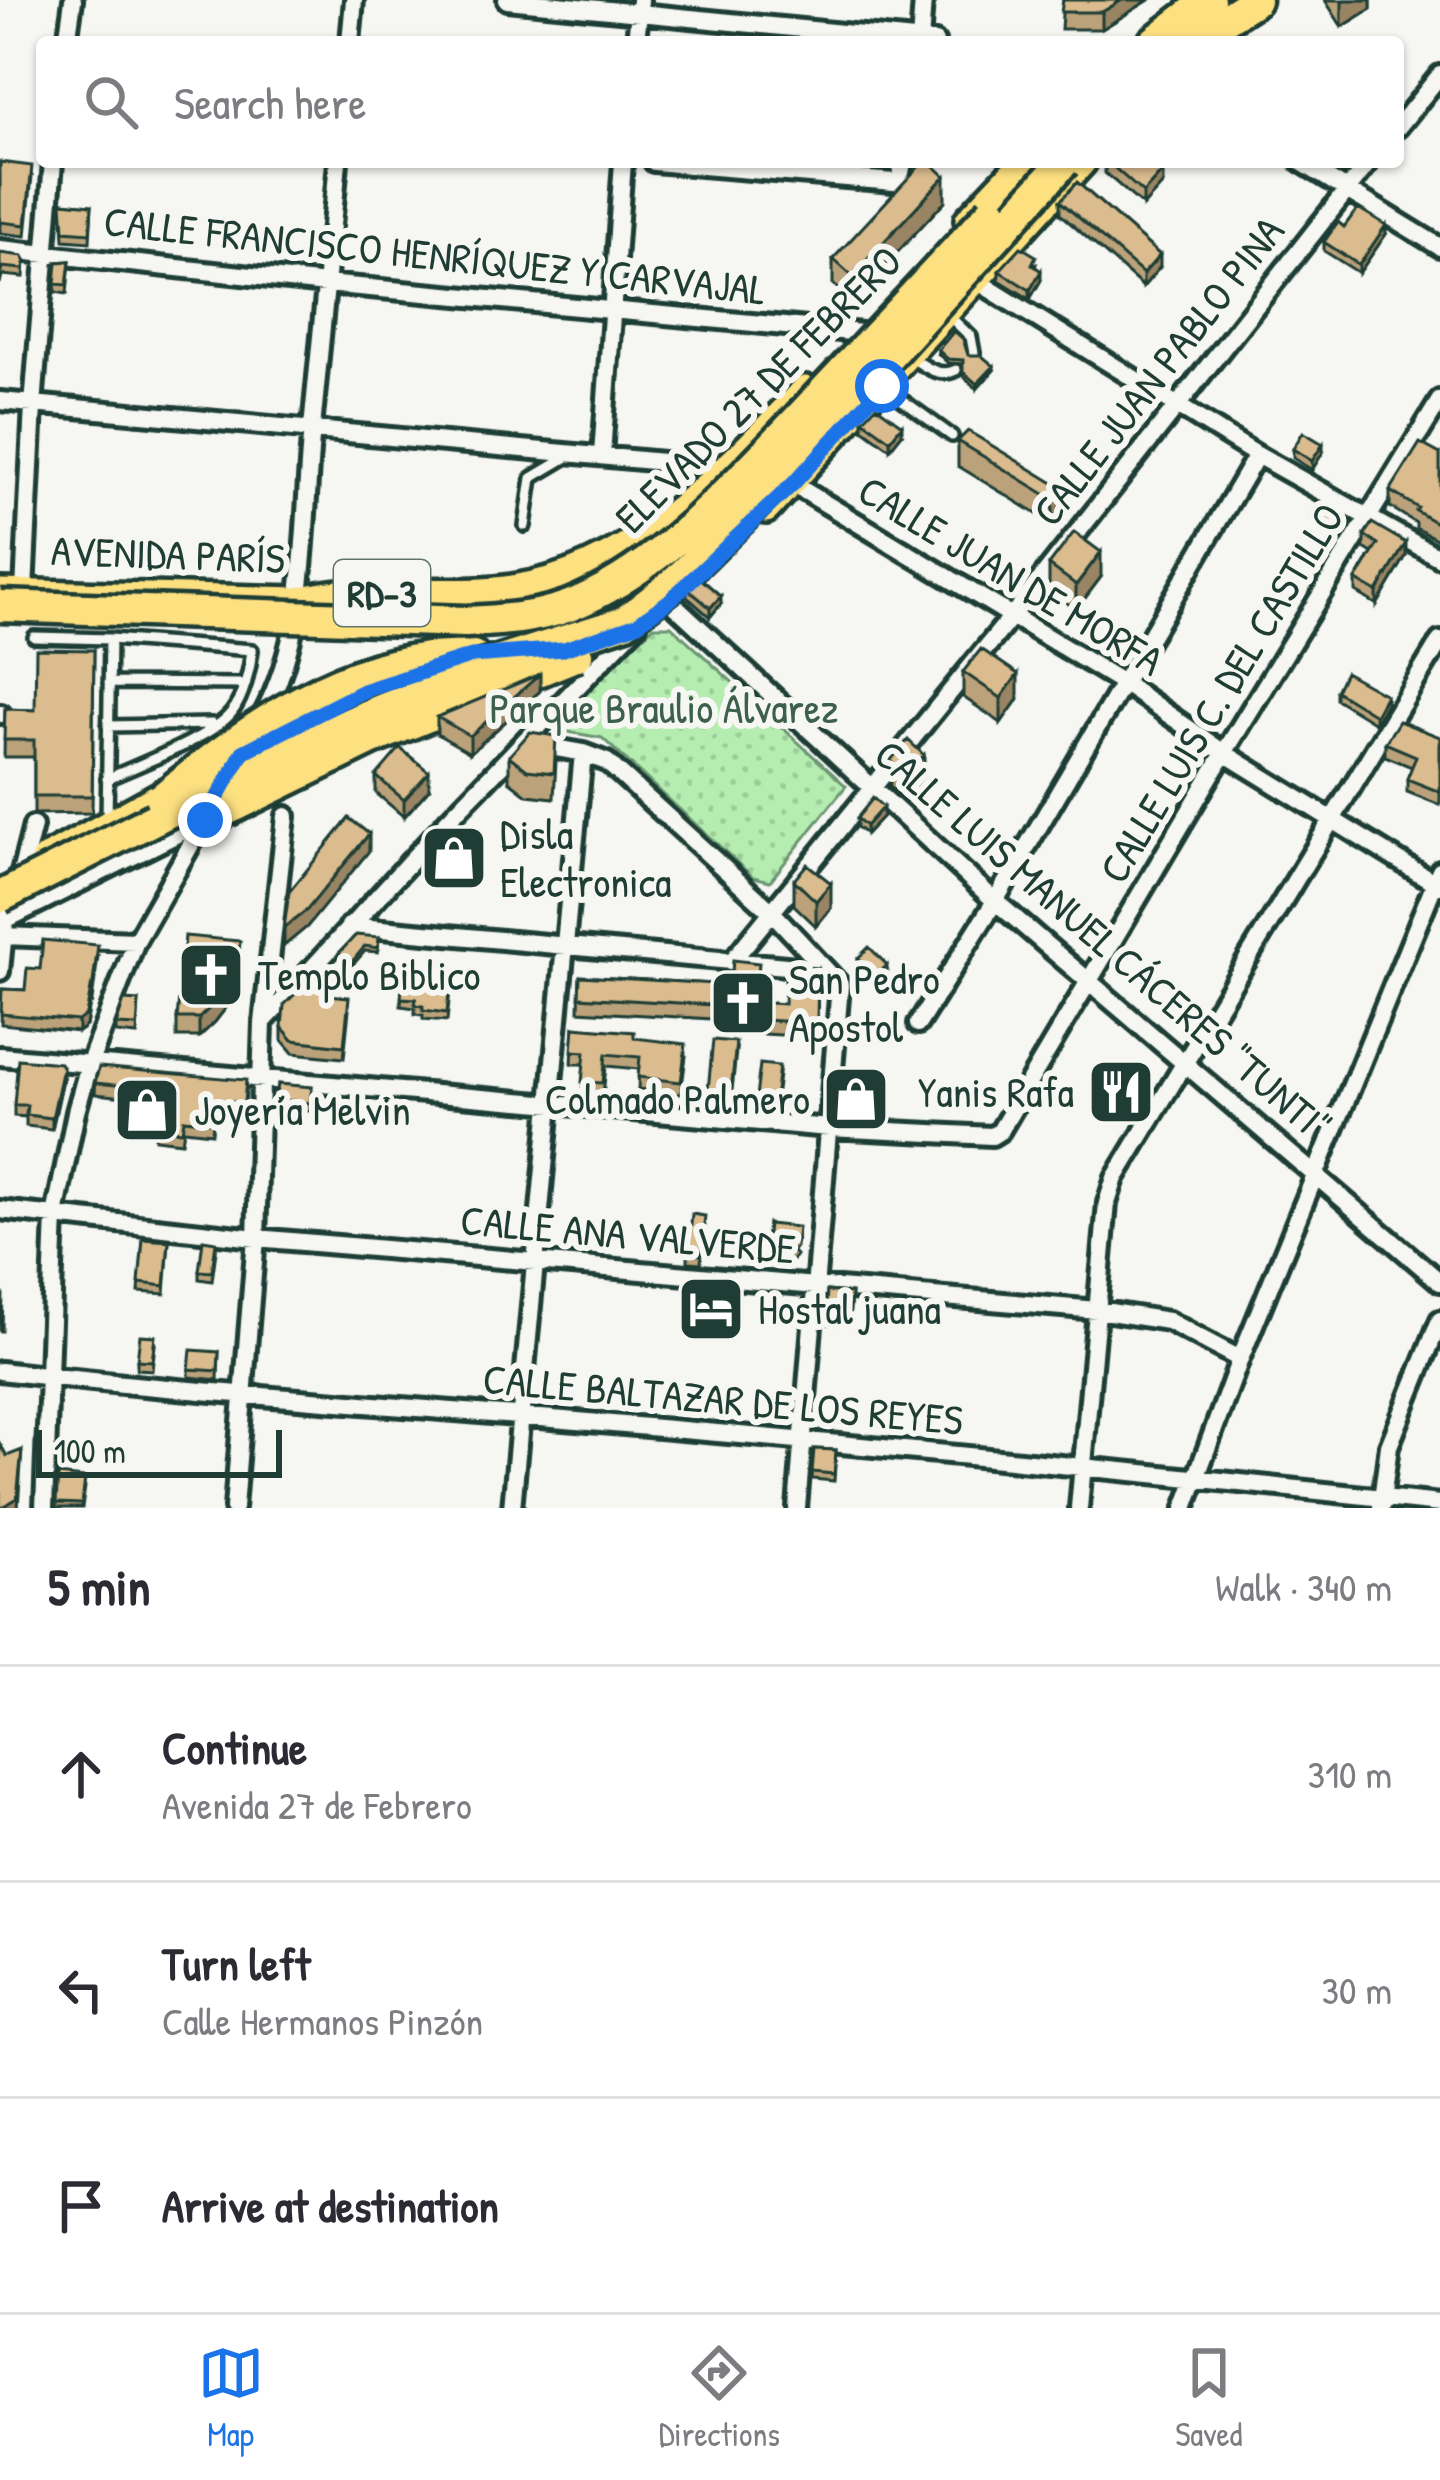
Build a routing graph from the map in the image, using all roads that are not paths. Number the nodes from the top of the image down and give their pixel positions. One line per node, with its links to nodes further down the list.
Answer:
1 (74, 0): 10 (street)
2 (354, 0): 11 (street)
3 (507, 0): 9 (street)
4 (923, 0): 13 (street)
5 (1198, 0): 14 (main road)
6 (1209, 0): 15 (highway)
7 (1255, 0): 16 (highway)
8 (1271, 0): 17 (main road)
9 (639, 7): 12 (street)
10 (68, 36)
11 (351, 36)
12 (879, 36)
13 (920, 36)
14 (1151, 36)
15 (1162, 36)
16 (1199, 36)
17 (1217, 36)
18 (1440, 75): 19 (street)
19 (1404, 120)
20 (53, 168): 34 (street)
21 (337, 168): 36 (street)
22 (623, 168): 37 (street)
23 (731, 168): 24 (street)
24 (901, 168)
25 (1018, 168): 39 (main road, RD-3)
26 (1030, 168): 50 (highway, ELEVADO 27 DE FEBRERO / RD-3, bridge)
27 (1059, 168): 63 (highway, ELEVADO 27 DE FEBRERO / RD-3, bridge)
28 (1077, 168): 35 (main road, RD-3)
29 (1311, 168): 31 (street)
30 (1364, 168): 31 (street, CALLE JUAN PABLO PINA)
31 (1347, 190): 32 (street); 46 (street, CALLE JUAN PABLO PINA)
32 (1440, 247)
33 (0, 248): 34 (street, CALLE FRANCISCO HENRÍQUEZ Y CARVAJAL)
34 (46, 253): 36 (street, CALLE FRANCISCO HENRÍQUEZ Y CARVAJAL); 47 (street)
35 (977, 281): 38 (main road, RD-3); 46 (street)
36 (326, 284): 37 (street, CALLE FRANCISCO HENRÍQUEZ Y CARVAJAL); 48 (street)
37 (611, 308): 39 (street, CALLE FRANCISCO HENRÍQUEZ Y CARVAJAL); 52 (street)
38 (947, 314): 40 (lane); 41 (main road, RD-3)
39 (862, 333): 54 (main road, RD-3)
40 (974, 353)
41 (909, 356): 42 (lane); 43 (main road, RD-3)
42 (956, 370)
43 (882, 386): 49 (lane); 55 (main road, RD-3)
44 (1440, 400): 56 (street, CALLE LUIS C. DEL CASTILLO)
45 (0, 401): 47 (street, CALLE JUAN DE MORFA)
46 (1177, 404): 53 (street); 62 (street, CALLE JUAN PABLO PINA)
47 (33, 405): 48 (street, CALLE JUAN DE MORFA); 59 (street)
48 (311, 432): 51 (street, CALLE JUAN DE MORFA); 60 (street)
49 (952, 436)
50 (770, 449): 59 (highway, ELEVADO 27 DE FEBRERO / RD-3, bridge); 60 (highway, bridge)
51 (573, 452): 52 (street, CALLE JUAN DE MORFA); 57 (lane)
52 (602, 454): 54 (street, CALLE JUAN DE MORFA)
53 (1257, 455): 56 (street); 69 (street)
54 (729, 468): 55 (street, CALLE JUAN DE MORFA); 60 (main road, AVENIDA PARÍS / RD-3)
55 (793, 484): 61 (main road, RD-3); 62 (street, CALLE JUAN DE MORFA)
56 (1369, 518): 58 (street); 76 (street, CALLE LUIS C. DEL CASTILLO)
57 (525, 526)
58 (1440, 558)
59 (8, 597): 60 (main road, AVENIDA PARÍS / RD-3)
60 (299, 601): 74 (street)
61 (669, 601): 63 (main road, RD-3); 78 (street, CALLE LUIS MANUEL CÁCERES "TUNTI")
62 (1011, 617): 69 (street, CALLE JUAN DE MORFA); 78 (street, CALLE JUAN PABLO PINA)
63 (630, 623): 67 (main road, RD-3); 73 (street); 81 (highway, bridge); 83 (highway, ELEVADO 27 DE FEBRERO / RD-3, bridge)
64 (34, 638): 65 (lane)
65 (110, 639): 68 (lane); 70 (lane)
66 (1440, 641): 80 (street)
67 (472, 656): 74 (main road, RD-3); 83 (highway, bridge)
68 (110, 682): 70 (lane); 72 (lane)
69 (1123, 683): 76 (street, CALLE JUAN DE MORFA); 86 (street)
70 (244, 684): 71 (lane)
71 (218, 724): 72 (lane); 77 (lane)
72 (108, 726): 77 (lane)
73 (521, 742): 75 (street); 88 (street)
74 (243, 752): 81 (street); 83 (main road, RD-3)
75 (584, 753): 87 (street); 90 (street)
76 (1223, 753): 80 (street, CALLE JUAN DE MORFA); 94 (street, CALLE LUIS C. DEL CASTILLO)
77 (107, 779): 83 (lane)
78 (872, 790): 86 (street, CALLE LUIS MANUEL CÁCERES "TUNTI"); 87 (street, CALLE JUAN PABLO PINA)
79 (286, 816): 95 (street)
80 (1330, 818): 84 (street, CALLE JUAN DE MORFA); 98 (street)
81 (205, 820): 85 (street); 89 (street)
82 (33, 826): 85 (street)
83 (113, 829): 85 (highway, ELEVADO 27 DE FEBRERO / RD-3, bridge)
84 (1438, 880): 103 (street)
85 (6, 898): 89 (street); 93 (street)
86 (995, 901): 94 (street, CALLE LUIS MANUEL CÁCERES "TUNTI"); 96 (street)
87 (773, 913): 91 (street, CALLE JUAN PABLO PINA); 92 (street)
88 (349, 926): 90 (street); 95 (street)
89 (136, 941): 99 (street)
90 (564, 944): 91 (street); 101 (street)
91 (732, 961): 92 (street)
92 (828, 970): 102 (street)
93 (0, 971)
94 (1090, 983): 98 (street, CALLE LUIS MANUEL CÁCERES "TUNTI"); 102 (street, CALLE LUIS C. DEL CASTILLO)
95 (263, 1023): 100 (street)
96 (918, 1024)
97 (0, 1056): 99 (street)
98 (1181, 1063): 103 (street, CALLE LUIS MANUEL CÁCERES "TUNTI"); 110 (street)
99 (88, 1065): 100 (street); 105 (street)
100 (262, 1077): 101 (street); 106 (street)
101 (549, 1103): 102 (street); 107 (street)
102 (829, 1128): 109 (street)
103 (1318, 1174): 108 (street, CALLE LUIS MANUEL CÁCERES "TUNTI"); 112 (street)
104 (0, 1210): 105 (street, CALLE ANA VALVERDE)
105 (55, 1215): 106 (street, CALLE ANA VALVERDE); 114 (street)
106 (256, 1238): 107 (street, CALLE ANA VALVERDE); 115 (street)
107 (536, 1260): 109 (street, CALLE ANA VALVERDE); 116 (street)
108 (1440, 1282)
109 (818, 1287): 110 (street, CALLE ANA VALVERDE); 117 (street)
110 (1097, 1310): 112 (street, CALLE ANA VALVERDE); 118 (street)
111 (1440, 1320): 120 (street)
112 (1240, 1359): 119 (street)
113 (0, 1371): 114 (street, CALLE BALTAZAR DE LOS REYES)
114 (46, 1376): 115 (street, CALLE BALTAZAR DE LOS REYES); 122 (street)
115 (243, 1396): 116 (street, CALLE BALTAZAR DE LOS REYES); 123 (street)
116 (520, 1416): 117 (street, CALLE BALTAZAR DE LOS REYES); 124 (street)
117 (804, 1443): 118 (street, CALLE BALTAZAR DE LOS REYES); 125 (street)
118 (1084, 1467): 119 (street, CALLE BALTAZAR DE LOS REYES); 126 (street)
119 (1197, 1478): 120 (street, CALLE BALTAZAR DE LOS REYES); 127 (street)
120 (1382, 1503): 121 (street, CALLE BALTAZAR DE LOS REYES)
121 (1440, 1504)
122 (44, 1508)
123 (234, 1508)
124 (512, 1508)
125 (797, 1508)
126 (1079, 1508)
127 (1185, 1508)

